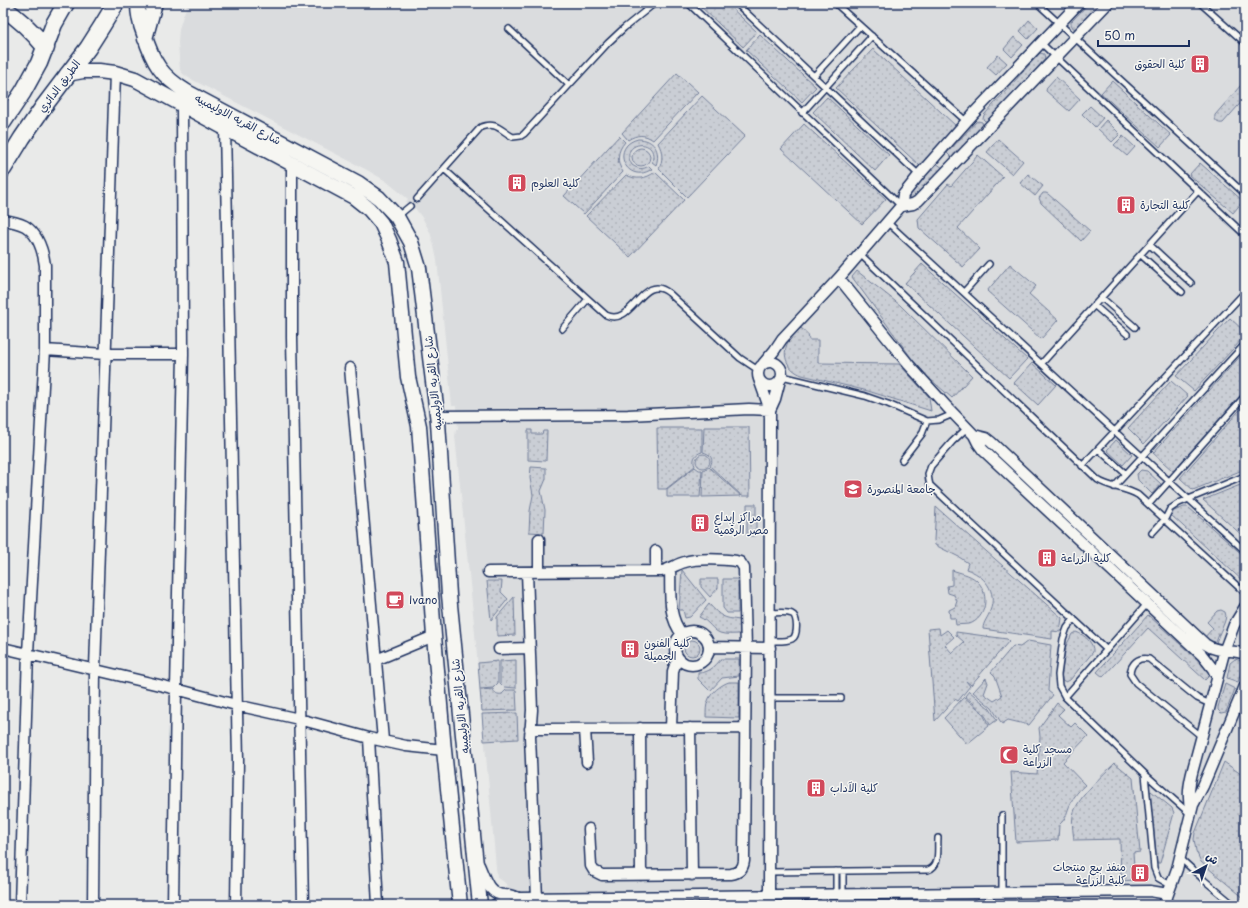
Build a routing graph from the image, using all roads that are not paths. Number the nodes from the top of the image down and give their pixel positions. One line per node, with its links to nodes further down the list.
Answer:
1 (14, 3): 14 (main road)
2 (66, 3): 23 (main road)
3 (116, 3): 26 (main road, الطريق الدائري)
4 (138, 3): 20 (main road, شارع القريه الاوليمبيه)
5 (155, 3): 20 (main road)
6 (655, 3): 28 (lane)
7 (688, 3): 31 (lane)
8 (736, 3): 27 (lane)
9 (835, 3): 16 (lane)
10 (1037, 3): 15 (lane)
11 (1079, 3): 15 (street)
12 (1108, 3): 19 (street)
13 (1200, 3): 22 (lane)
14 (3, 7): 23 (main road)
15 (1059, 23): 19 (lane); 21 (street)
16 (860, 26): 18 (lane); 27 (lane)
17 (509, 29): 28 (lane)
18 (872, 36): 29 (lane); 33 (lane)
19 (1074, 38): 24 (street); 42 (lane)
20 (145, 39): 46 (main road, شارع القريه الاوليمبيه)
21 (1040, 42): 24 (lane); 33 (street)
22 (1245, 43)
23 (46, 48): 32 (main road)
24 (1056, 57): 37 (street); 41 (lane)
25 (115, 73): 26 (main road, شارع القريه الاوليمبيه); 30 (main road, شارع القريه الاوليمبيه); 70 (street)
26 (67, 74): 38 (main road, الطريق الدائري)
27 (814, 76): 29 (lane)
28 (569, 85): 39 (lane)
29 (826, 87): 31 (lane); 40 (lane)
30 (182, 104): 34 (main road, شارع القريه الاوليمبيه); 71 (street)
31 (802, 113): 45 (lane)
32 (3, 122)
33 (966, 122): 35 (street)
34 (225, 128): 36 (main road, شارع القريه الاوليمبيه); 134 (street)
35 (937, 154): 37 (street); 40 (street)
36 (292, 164): 54 (main road, شارع القريه الاوليمبيه); 135 (street)
37 (951, 167): 45 (street)
38 (3, 169)
39 (444, 169): 43 (lane); 62 (lane)
40 (919, 175): 45 (street)
41 (1198, 191): 49 (lane); 50 (lane)
42 (1245, 194)
43 (417, 200)
44 (410, 206): 46 (lane)
45 (901, 206): 48 (street)
46 (397, 218): 53 (main road, شارع القريه الاوليمبيه)
47 (3, 220): 69 (street)
48 (887, 222): 51 (street); 58 (lane)
49 (1245, 235)
50 (1150, 245): 52 (lane); 57 (lane)
51 (860, 254): 56 (street); 86 (lane)
52 (1141, 255): 59 (lane); 61 (lane)
53 (416, 256): 54 (main road); 79 (main road, شارع القريه الاوليمبيه)
54 (397, 262): 106 (main road, شارع القريه الاوليمبيه)
55 (989, 264): 58 (lane)
56 (839, 278): 67 (street); 78 (street)
57 (1190, 283)
58 (964, 292): 72 (lane)
59 (1182, 292)
60 (1245, 292): 81 (lane)
61 (1102, 298): 63 (lane); 64 (lane)
62 (588, 299): 65 (lane); 74 (lane)
63 (1095, 306): 66 (lane); 72 (lane)
64 (1135, 327)
65 (562, 329)
66 (1127, 334)
67 (779, 344): 74 (street); 75 (street)
68 (1245, 344): 84 (lane)
69 (45, 350): 70 (street); 122 (street)
70 (105, 354): 71 (street); 126 (street)
71 (183, 354): 129 (street)
72 (1042, 363): 81 (lane)
73 (350, 368): 125 (street)
74 (760, 371): 75 (street); 75 (street); 77 (street)
75 (781, 375): 77 (street); 80 (lane)
76 (1245, 396): 89 (lane)
77 (770, 410): 79 (street); 110 (street)
78 (953, 414): 80 (lane); 82 (street)
79 (437, 416): 105 (main road, شارع القريه الاوليمبيه)
80 (927, 421): 85 (lane)
81 (1115, 431): 83 (lane); 84 (lane)
82 (971, 432): 103 (street); 108 (street); 111 (lane)
83 (1098, 449): 86 (lane); 87 (lane)
84 (1142, 456): 87 (lane); 89 (lane)
85 (902, 460)
86 (1082, 466): 90 (lane)
87 (1126, 474): 90 (lane)
88 (1245, 476): 91 (lane)
89 (1170, 481): 91 (lane); 92 (lane)
90 (1114, 487): 92 (lane)
91 (1188, 499): 93 (lane); 97 (lane)
92 (1149, 504): 93 (lane)
93 (1165, 519): 94 (lane); 104 (lane)
94 (1152, 532)
95 (539, 539): 102 (street)
96 (656, 551): 99 (street)
97 (1245, 551)
98 (670, 569): 99 (street); 112 (street); 118 (street)
99 (656, 571): 102 (street)
100 (488, 572): 101 (street)
101 (527, 572): 102 (street); 117 (street)
102 (539, 572)
103 (1150, 592): 107 (street); 108 (street)
104 (1245, 593)
105 (449, 595): 106 (main road); 152 (main road, شارع القريه الاوليمبيه)
106 (432, 597): 113 (main road, شارع القريه الاوليمبيه)
107 (1158, 600): 108 (street); 120 (street)
108 (1146, 603): 121 (lane); 127 (street)
109 (1245, 607): 120 (street)
110 (770, 613): 114 (street); 114 (lane)
111 (1074, 619): 121 (lane); 130 (lane)
112 (682, 634): 115 (street); 124 (street)
113 (434, 636): 125 (street); 145 (main road, شارع القريه الاوليمبيه)
114 (769, 645): 118 (street); 131 (street)
115 (709, 647): 118 (street); 124 (street)
116 (3, 648): 122 (street)
117 (530, 648): 119 (street); 140 (street)
118 (746, 648): 139 (street)
119 (499, 649)
120 (1225, 649): 123 (street); 127 (street)
121 (1106, 650): 130 (lane)
122 (28, 653): 126 (street); 166 (street)
123 (1245, 654)
124 (679, 659): 137 (street)
125 (376, 660): 144 (street)
126 (96, 669): 129 (street); 167 (street)
127 (1217, 677): 133 (street)
128 (1245, 686): 149 (street)
129 (176, 689): 134 (street); 168 (street)
130 (1065, 697): 147 (lane)
131 (769, 698): 132 (lane); 156 (street)
132 (841, 698)
133 (1210, 704): 142 (street); 142 (lane)
134 (236, 705): 135 (street); 169 (street)
135 (299, 718): 143 (street); 170 (street)
136 (640, 728): 137 (street); 141 (street); 157 (street)
137 (671, 728): 138 (street)
138 (690, 728): 139 (street); 158 (street)
139 (745, 728): 158 (street)
140 (530, 729): 141 (street); 163 (street)
141 (585, 729): 146 (street)
142 (1201, 736): 149 (street)
143 (369, 738): 144 (street); 171 (street)
144 (383, 740): 145 (street)
145 (444, 750): 172 (main road, شارع القريه الاوليمبيه)
146 (587, 762)
147 (1145, 774): 149 (lane); 159 (lane)
148 (1002, 815): 160 (lane)
149 (1191, 815): 153 (street)
150 (589, 829): 157 (street)
151 (938, 838): 155 (lane)
152 (475, 854): 164 (street); 173 (main road, شارع القريه الاوليمبيه)
153 (1180, 858): 159 (street); 176 (lane)
154 (836, 871): 155 (lane); 156 (lane); 161 (lane)
155 (843, 871): 161 (lane)
156 (769, 872): 162 (street)
157 (641, 875): 158 (street)
158 (692, 875)
159 (1170, 890): 160 (street); 175 (street)
160 (1002, 893): 161 (street)
161 (840, 894): 165 (street)
162 (769, 895): 163 (street); 165 (street)
163 (537, 898): 164 (street)
164 (508, 899): 174 (street)
165 (824, 900)
166 (20, 905)
167 (94, 905)
168 (173, 905)
169 (236, 905)
170 (303, 905)
171 (378, 905)
172 (460, 905)
173 (480, 905)
174 (495, 905)
175 (1164, 905)
176 (1234, 905)

